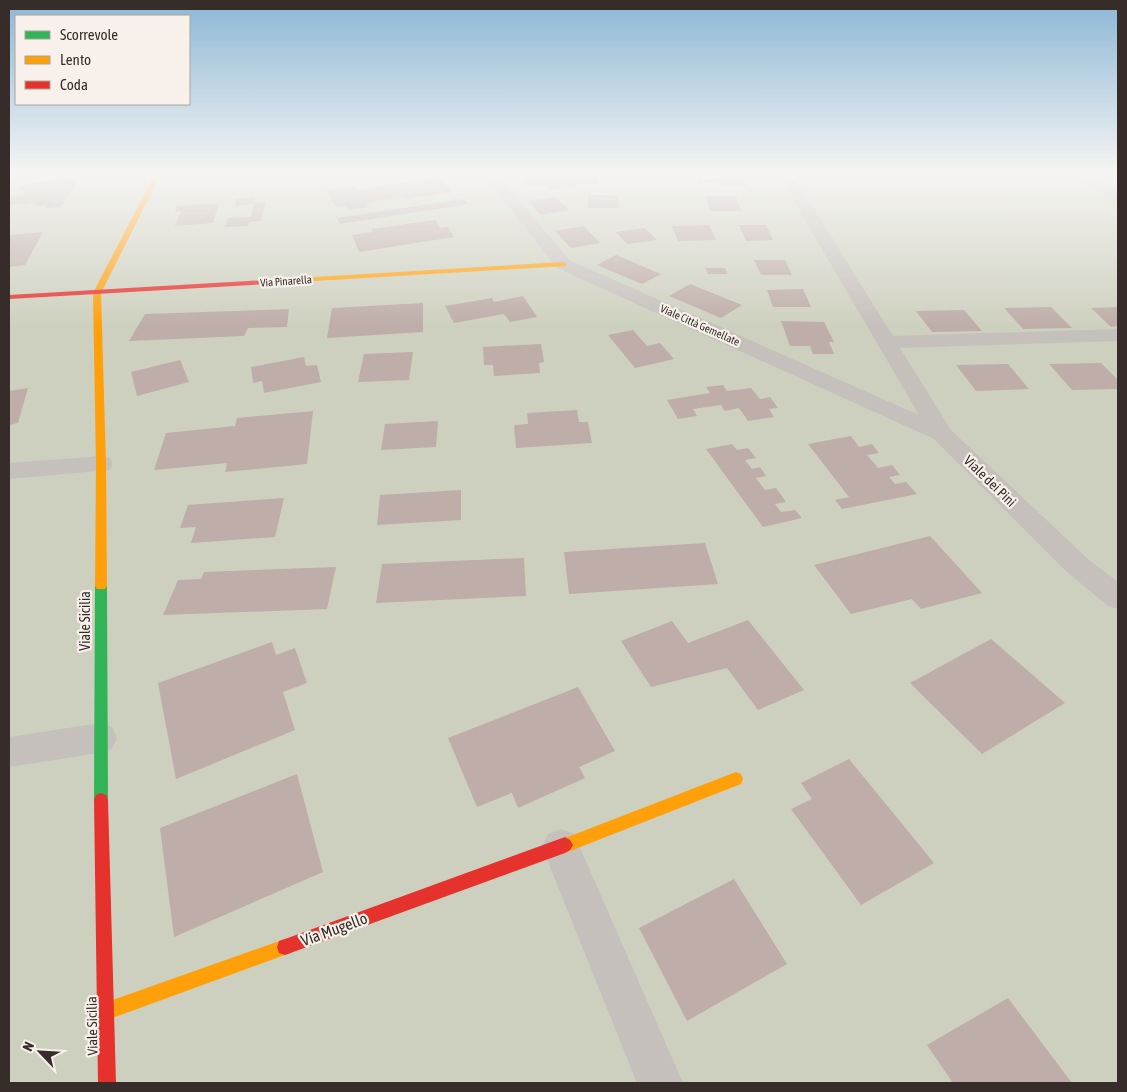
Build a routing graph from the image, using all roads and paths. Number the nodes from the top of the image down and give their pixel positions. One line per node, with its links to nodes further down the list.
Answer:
1 (132, 225): 5 (street, Viale Sicilia)
2 (531, 225): 4 (street, Viale Città Gemellate)
3 (816, 225): 8 (street, Viale dei Pini)
4 (563, 264): 5 (street, Via Pinarella); 9 (street, Viale Città Gemellate)
5 (97, 292): 6 (street, Via Pinarella); 10 (street, Viale Sicilia)
6 (9, 297)
7 (1118, 335): 8 (street)
8 (888, 342): 9 (street, Viale dei Pini)
9 (942, 434): 12 (street, Viale dei Pini)
10 (101, 464): 11 (street); 13 (street, Viale Sicilia)
11 (9, 471)
12 (1118, 598)
13 (100, 738): 14 (street); 17 (street, Viale Sicilia)
14 (9, 752)
15 (736, 779): 16 (street, Via Mugello)
16 (561, 847): 17 (street, Via Mugello); 19 (street)
17 (106, 1010): 18 (street, Viale Sicilia)
18 (107, 1083)
19 (660, 1083)

